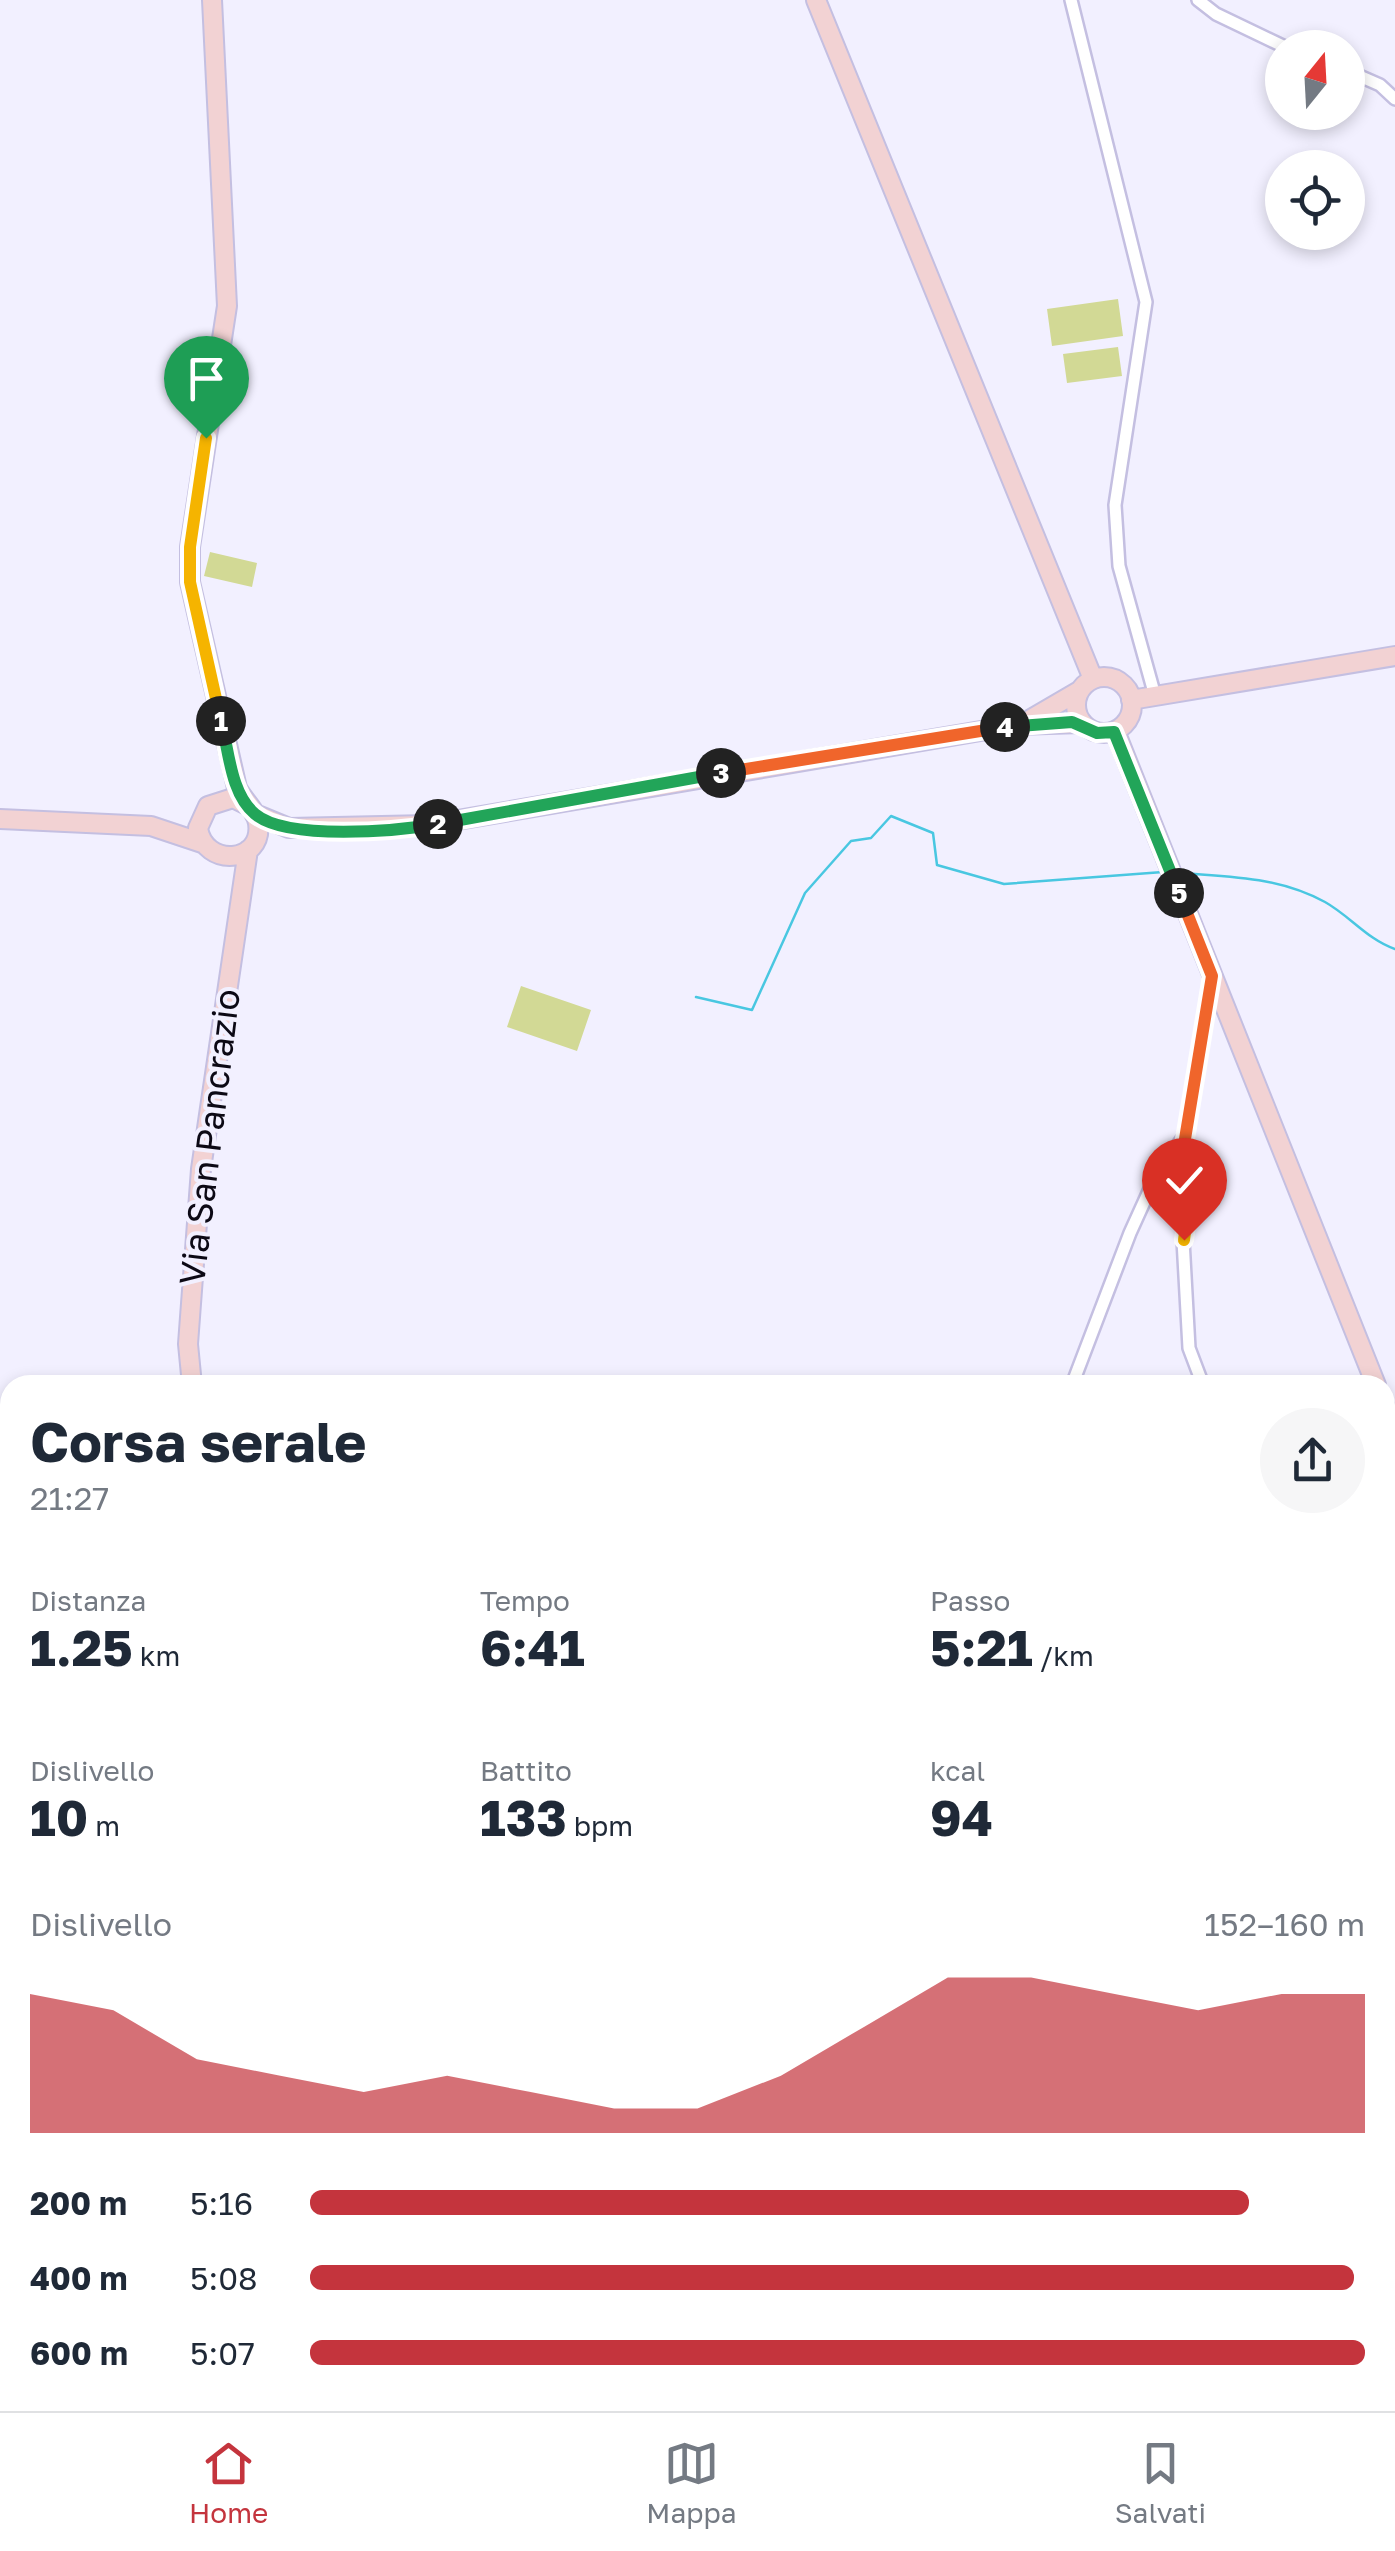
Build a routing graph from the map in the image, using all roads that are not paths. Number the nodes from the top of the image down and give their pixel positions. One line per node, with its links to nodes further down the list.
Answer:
1 (212, 0): 15 (main road)
2 (816, 0): 9 (main road)
3 (1072, 0): 10 (street)
4 (1198, 0): 5 (street)
5 (1265, 38)
6 (1365, 78): 7 (street)
7 (1395, 98)
8 (1395, 656): 10 (main road)
9 (1086, 686): 11 (main road); 12 (main road); 13 (main road)
10 (1154, 696): 11 (main road)
11 (1131, 700): 14 (main road)
12 (1082, 723): 13 (main road); 14 (main road)
13 (1016, 725): 20 (main road)
14 (1114, 732): 25 (main road)
15 (233, 769): 16 (main road); 17 (main road)
16 (206, 808): 17 (main road); 19 (main road); 21 (main road)
17 (252, 810): 20 (main road); 22 (main road)
18 (0, 819): 19 (main road)
19 (151, 826): 21 (main road)
20 (318, 830): 22 (main road)
21 (202, 843): 23 (main road)
22 (251, 846): 23 (main road); 24 (main road, Via San Pancrazio)
23 (229, 858): 24 (main road)
24 (243, 891): 27 (main road, Via San Pancrazio)
25 (1212, 976): 26 (street); 30 (main road)
26 (1185, 1135): 28 (street); 29 (street)
27 (191, 1375)
28 (1076, 1375)
29 (1198, 1375)
30 (1372, 1375)

